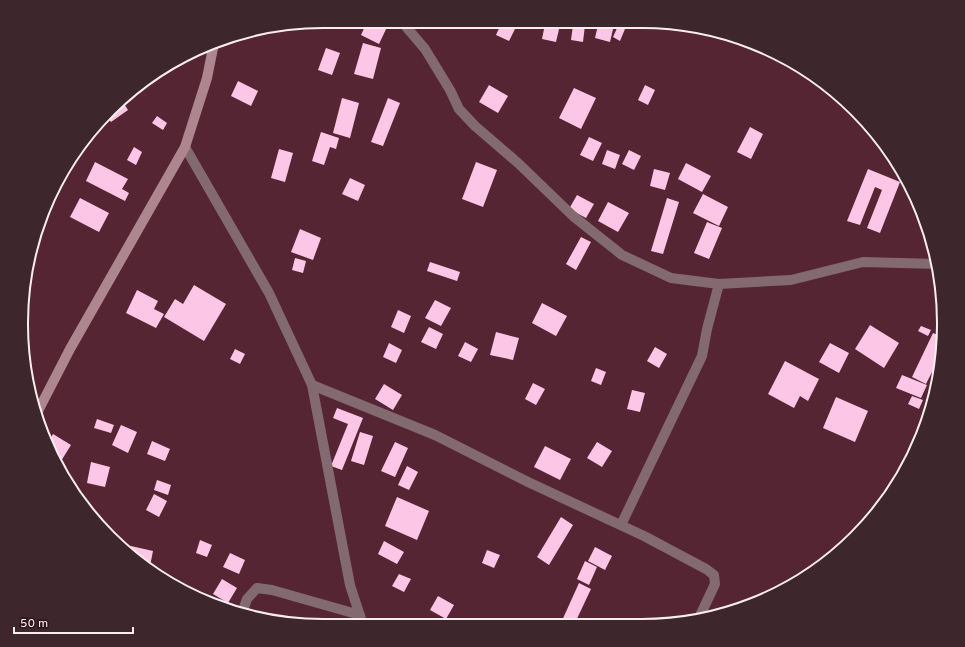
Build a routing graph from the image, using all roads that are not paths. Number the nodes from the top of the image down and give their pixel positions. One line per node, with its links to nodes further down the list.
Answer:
1 (407, 28): 5 (street)
2 (213, 49): 3 (main road)
3 (185, 147): 6 (street); 7 (main road)
4 (931, 264): 5 (street)
5 (719, 284): 8 (street)
6 (312, 385): 8 (street); 11 (street)
7 (40, 407)
8 (621, 525): 10 (street)
9 (244, 608): 11 (street)
10 (702, 612)
11 (361, 618)

